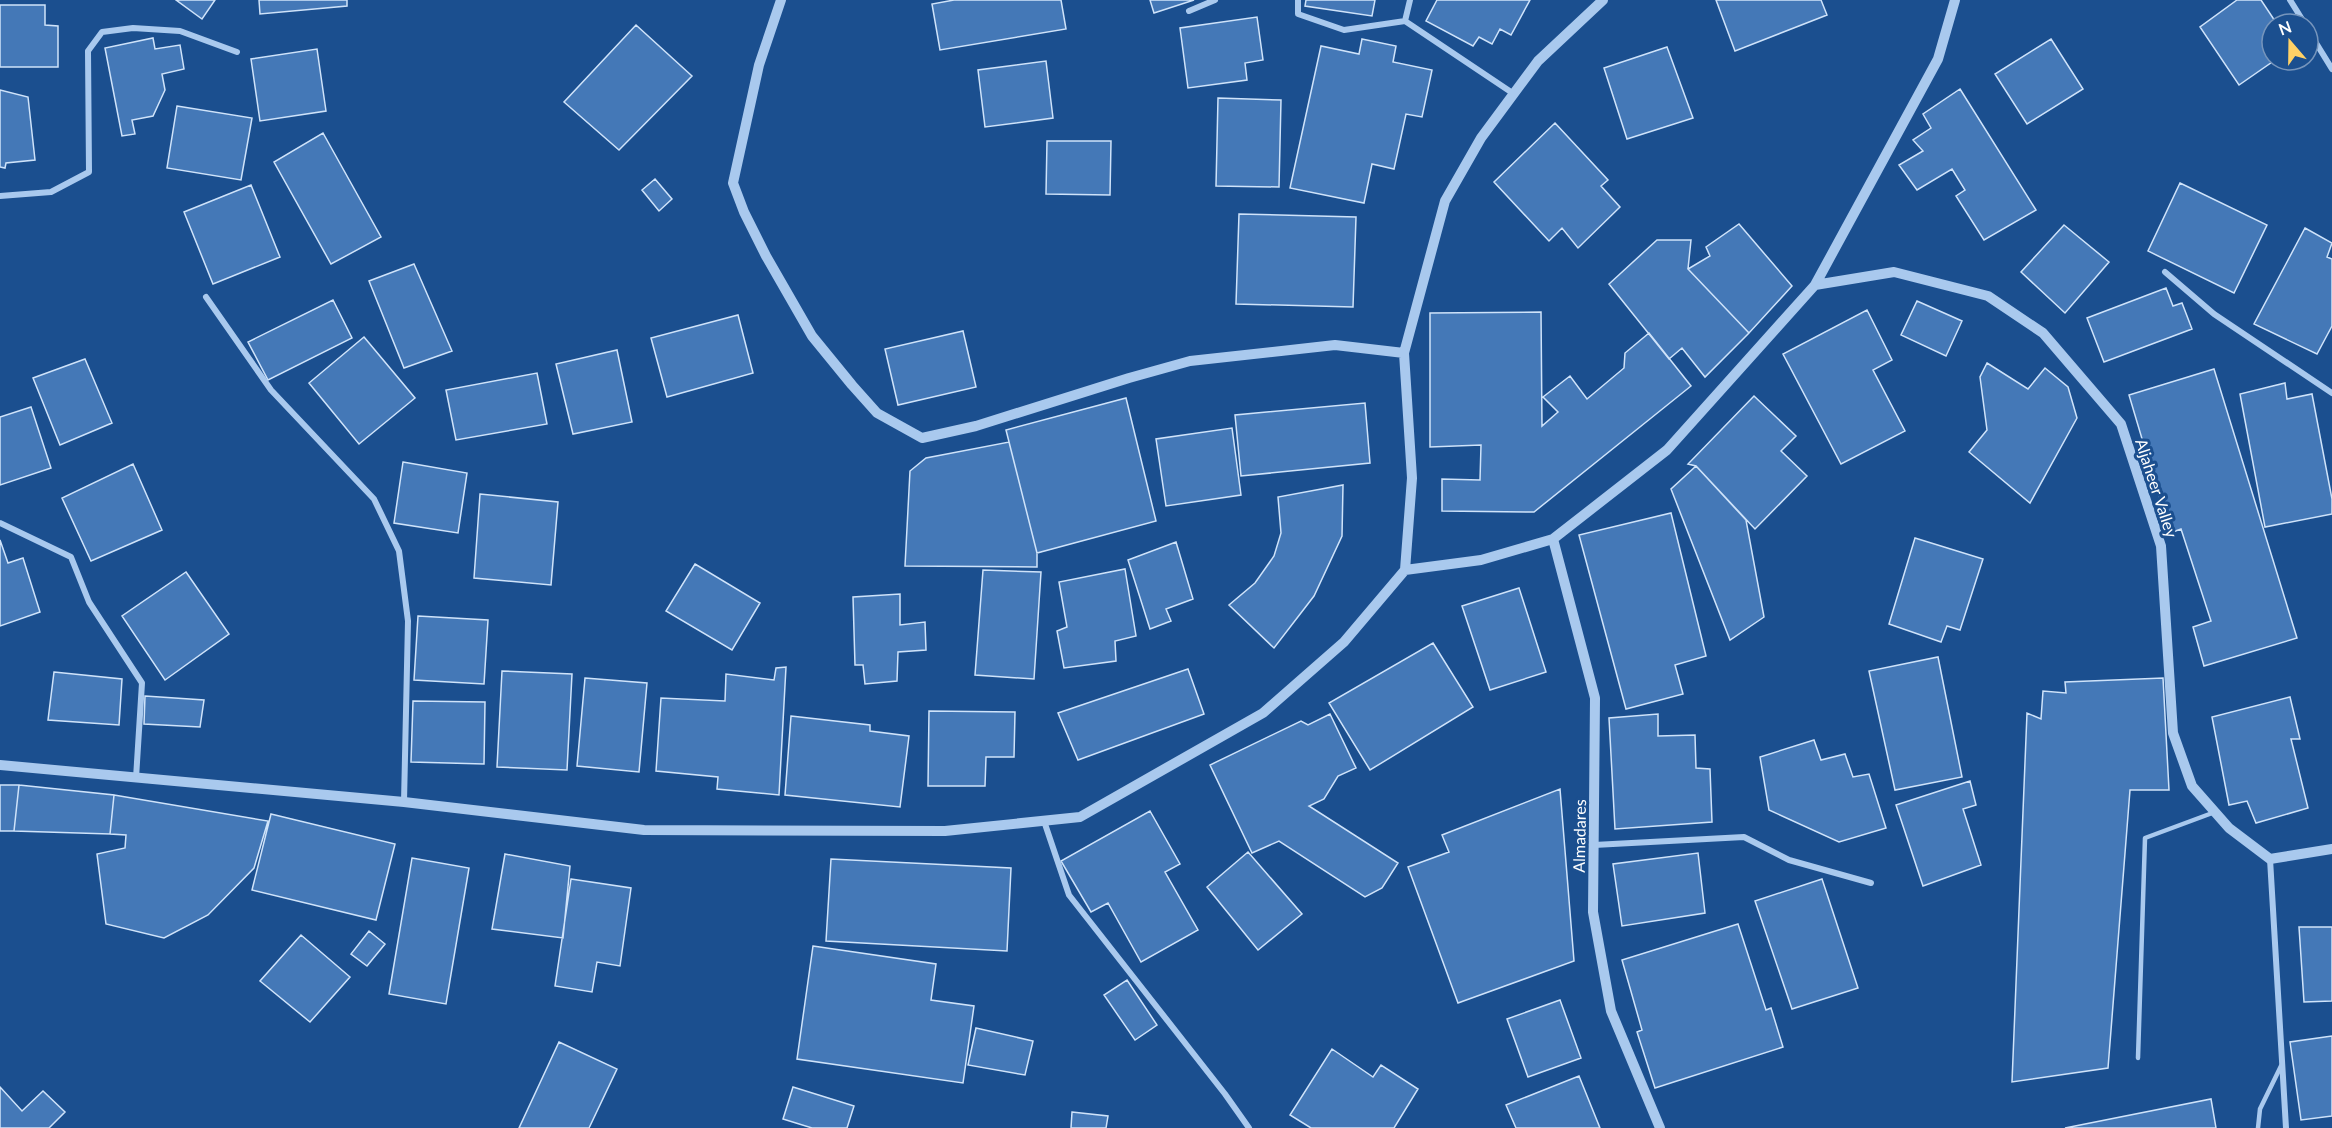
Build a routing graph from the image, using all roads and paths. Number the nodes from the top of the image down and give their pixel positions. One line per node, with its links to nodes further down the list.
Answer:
1 (781, 0): 17 (street)
2 (1215, 0): 7 (street)
3 (1298, 0): 8 (street)
4 (1410, 0): 8 (street)
5 (1604, 0): 12 (street)
6 (1955, 0): 15 (street)
7 (1189, 11)
8 (1405, 21): 12 (street)
9 (2320, 50): 11 (street)
10 (237, 52): 13 (street)
11 (2332, 69)
12 (1514, 94): 17 (street)
13 (0, 196)
14 (2165, 272): 18 (street)
15 (1815, 285): 20 (street); 25 (street, Aljaheer Valley)
16 (206, 297): 24 (street)
17 (1404, 353): 21 (street)
18 (2332, 393)
19 (0, 523): 23 (street)
20 (1553, 539): 21 (street); 27 (street, Almadares)
21 (1405, 570): 26 (street)
22 (0, 765): 23 (street)
23 (136, 778): 24 (street)
24 (404, 802): 26 (street)
25 (2215, 813): 29 (street, Aljaheer Valley); 31 (lane)
26 (1044, 821): 33 (street)
27 (1594, 845): 30 (street); 34 (street, Almadares)
28 (2332, 849): 29 (street)
29 (2270, 859): 32 (street)
30 (1871, 883)
31 (2138, 1058)
32 (2281, 1066): 35 (lane); 36 (street)
33 (1250, 1128)
34 (1660, 1128)
35 (2258, 1128)
36 (2286, 1128)

